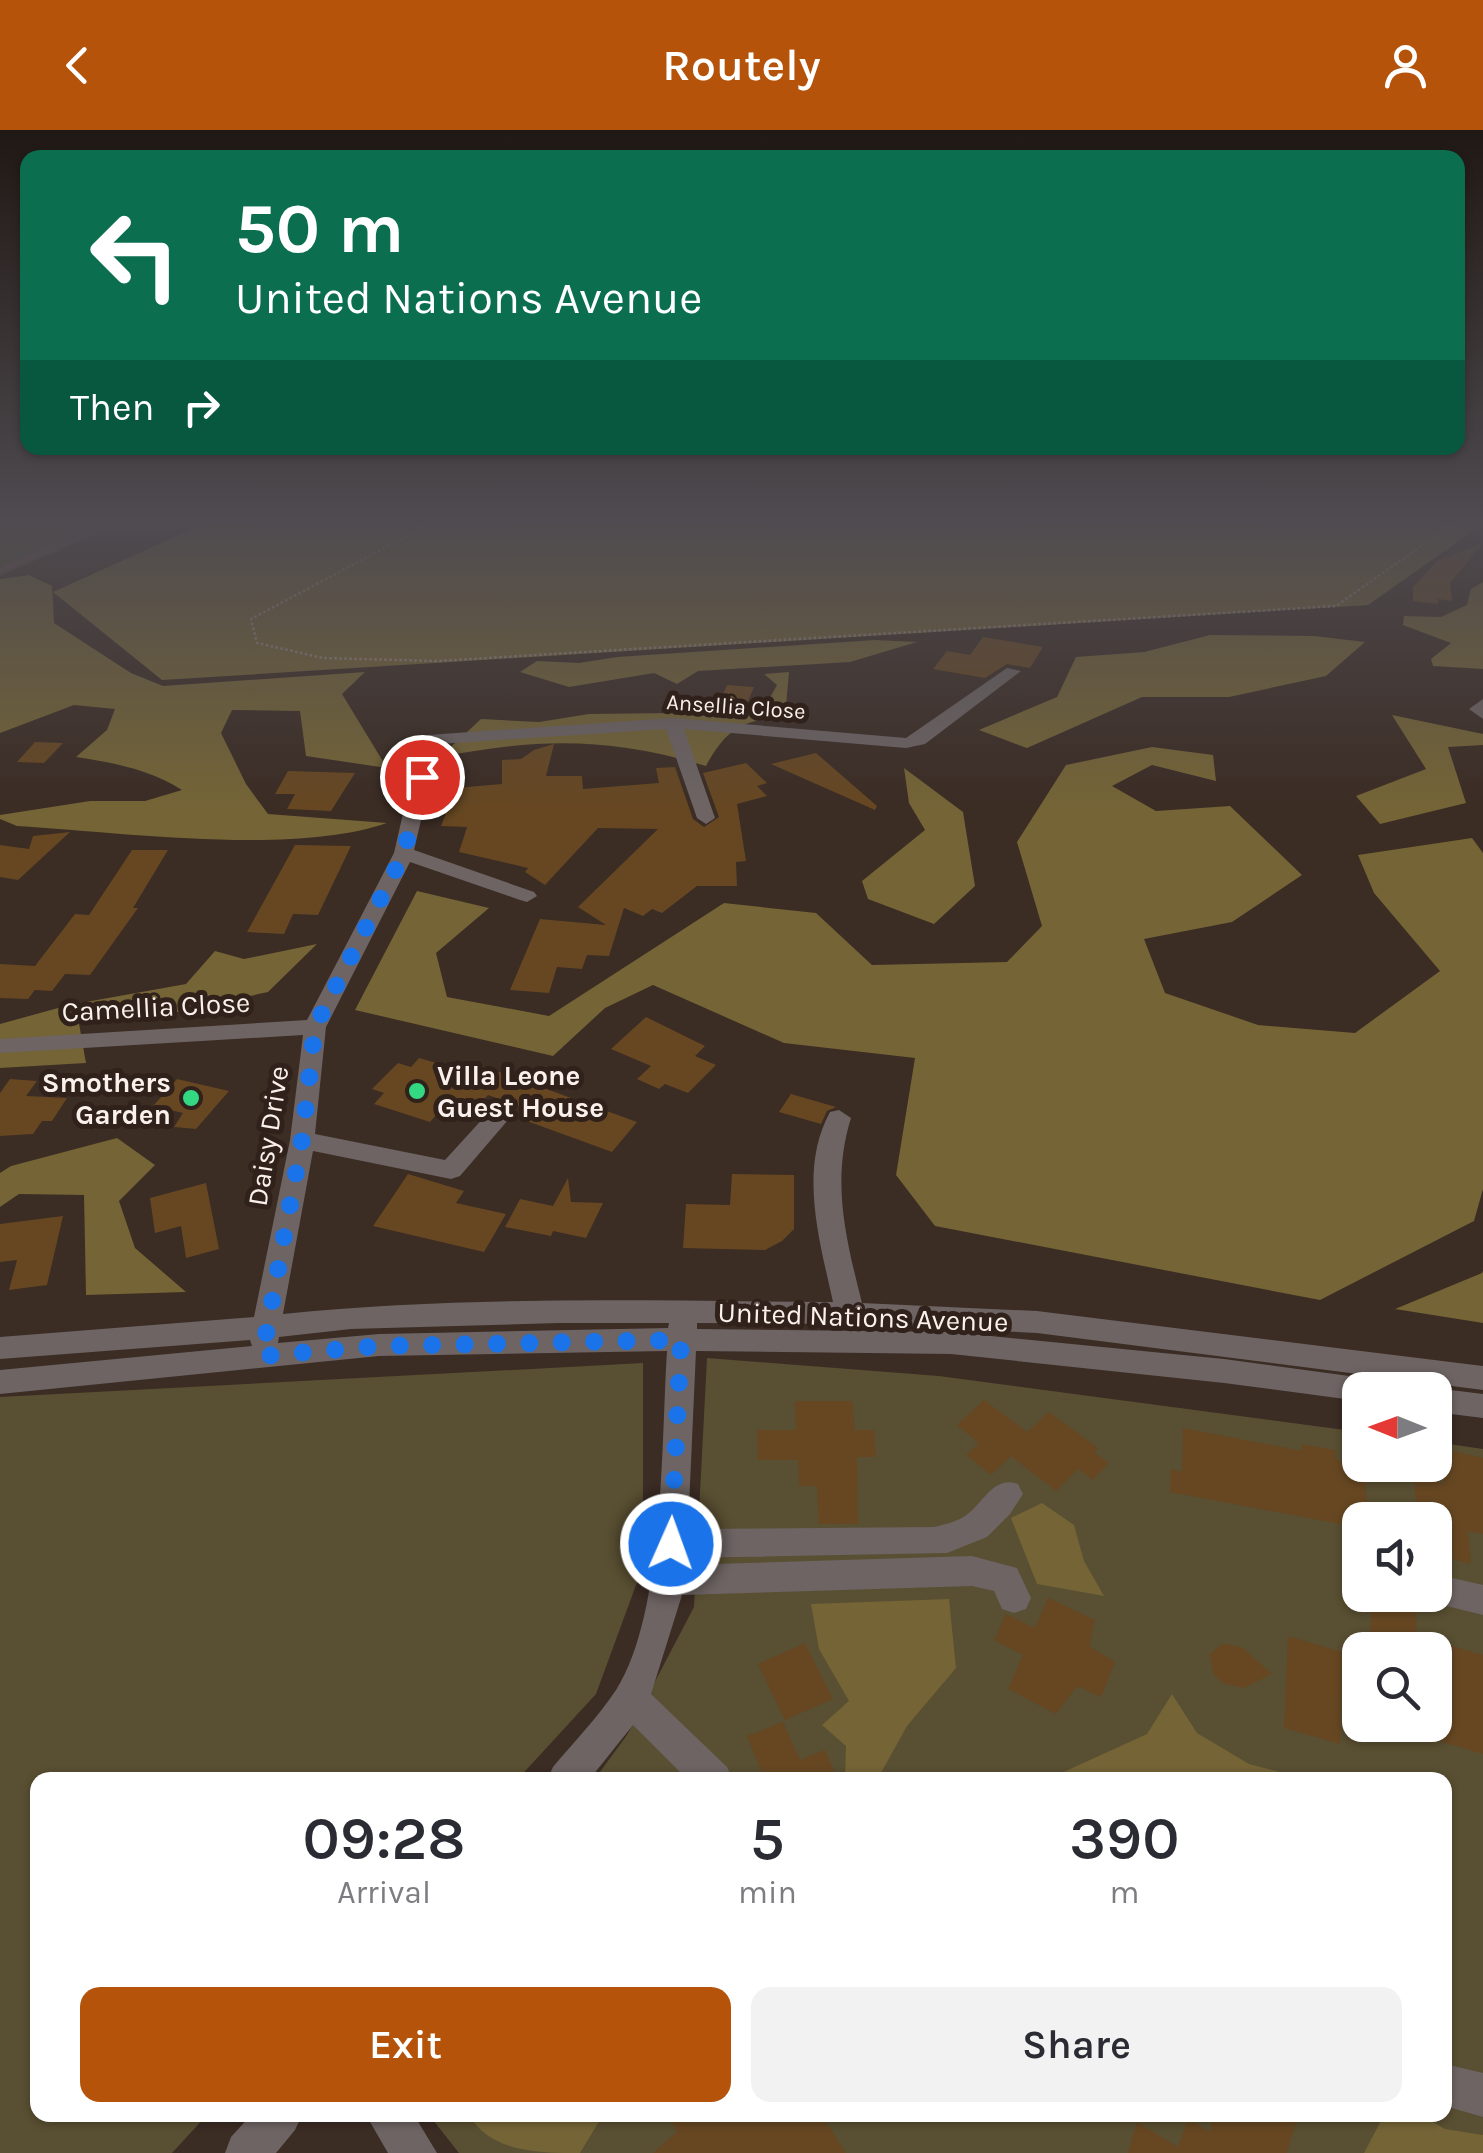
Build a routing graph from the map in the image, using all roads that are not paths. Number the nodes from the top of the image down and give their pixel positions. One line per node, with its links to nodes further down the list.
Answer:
1 (1014, 671): 4 (street, Ansellia Close)
2 (1483, 704): 3 (street)
3 (1483, 714)
4 (673, 723): 5 (street, Ansellia Close); 6 (street)
5 (436, 740): 7 (street, Daisy Drive)
6 (706, 818)
7 (404, 853): 8 (street); 9 (street, Daisy Drive)
8 (527, 896)
9 (315, 1027): 10 (street, Camellia Close); 13 (street, Daisy Drive)
10 (0, 1046)
11 (839, 1118): 14 (street)
12 (496, 1120): 13 (street)
13 (302, 1140): 16 (street, Daisy Drive)
14 (850, 1313): 15 (street, United Nations Avenue); 18 (street, United Nations Avenue)
15 (682, 1326): 16 (street, United Nations Avenue); 16 (street, United Nations Avenue); 20 (street, United Nations Avenue); 24 (street)
16 (264, 1342): 17 (street, United Nations Avenue); 19 (street, United Nations Avenue)
17 (0, 1348)
18 (1483, 1378)
19 (0, 1382)
20 (1342, 1387)
21 (1452, 1402): 22 (street)
22 (1483, 1406)
23 (1007, 1494): 24 (street)
24 (671, 1544): 25 (street)
25 (668, 1580): 27 (street); 29 (street)
26 (1452, 1592): 28 (street)
27 (1014, 1598)
28 (1483, 1600)
29 (631, 1698): 30 (street); 31 (street)
30 (572, 1772)
31 (706, 1772)
32 (1452, 2087): 33 (street)
33 (1483, 2096)
34 (274, 2122): 36 (street)
35 (393, 2122): 37 (street)
36 (247, 2153)
37 (415, 2153)

